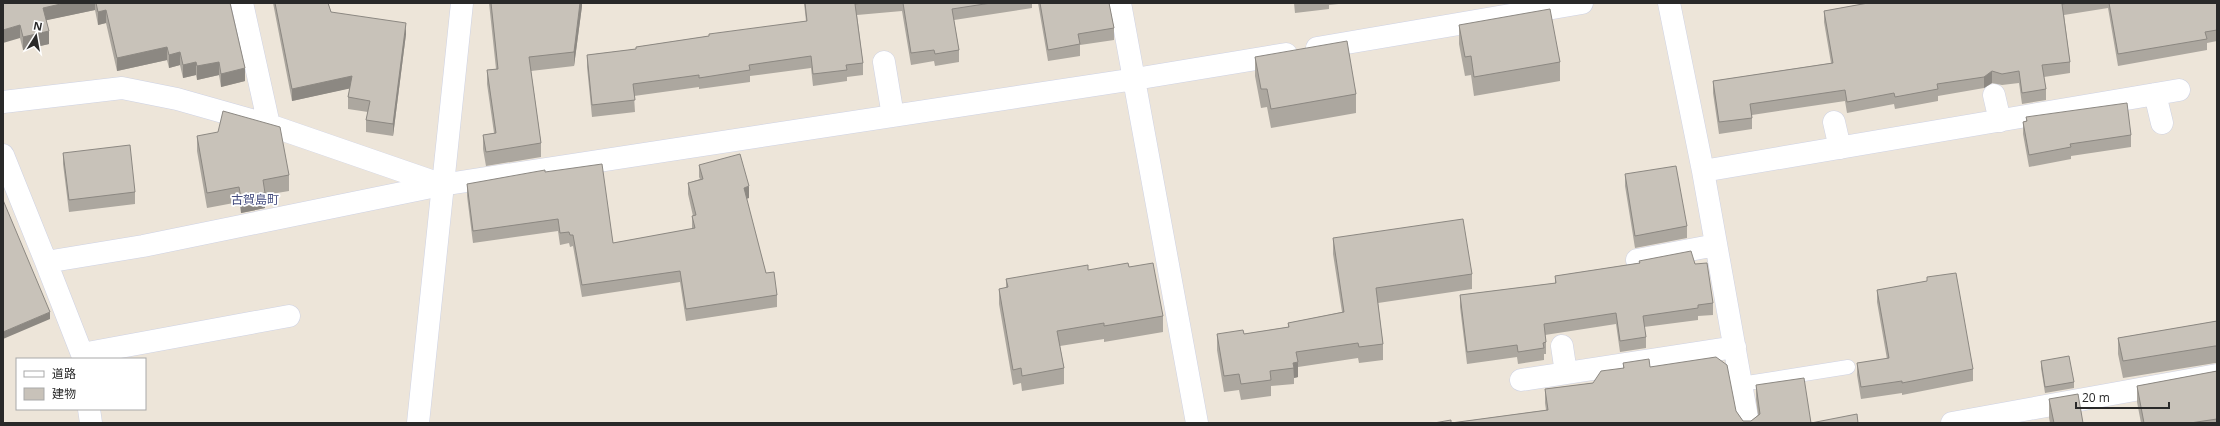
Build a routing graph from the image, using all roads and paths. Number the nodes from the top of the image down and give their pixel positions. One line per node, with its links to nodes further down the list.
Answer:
1 (242, 3): 16 (street)
2 (462, 3): 20 (street)
3 (1120, 3): 7 (street)
4 (1582, 3): 7 (street)
5 (1669, 3): 19 (street)
6 (884, 62): 12 (street)
7 (1135, 79): 12 (street); 36 (street)
8 (2179, 90): 9 (street)
9 (2155, 94): 13 (street); 15 (street)
10 (1994, 95): 13 (street)
11 (3, 102): 16 (street)
12 (893, 116): 20 (street)
13 (2000, 121): 17 (street)
14 (1834, 122): 17 (street)
15 (2162, 123)
16 (268, 125): 20 (street)
17 (1840, 148): 19 (street)
18 (3, 155): 23 (street)
19 (1703, 171): 21 (street)
20 (441, 185): 23 (street); 35 (street)
21 (1716, 245): 22 (street); 26 (street)
22 (1637, 260)
23 (46, 262): 27 (street)
24 (289, 316): 27 (street)
25 (1562, 346): 29 (street)
26 (1735, 346): 29 (street); 32 (street)
27 (83, 357)
28 (1848, 366): 32 (lane)
29 (1566, 373): 31 (street)
30 (2217, 375): 38 (street)
31 (1521, 380)
32 (1741, 384): 37 (street)
33 (89, 410): 34 (street)
34 (91, 423)
35 (418, 423)
36 (1198, 423)
37 (1748, 423)
38 (1952, 423)

